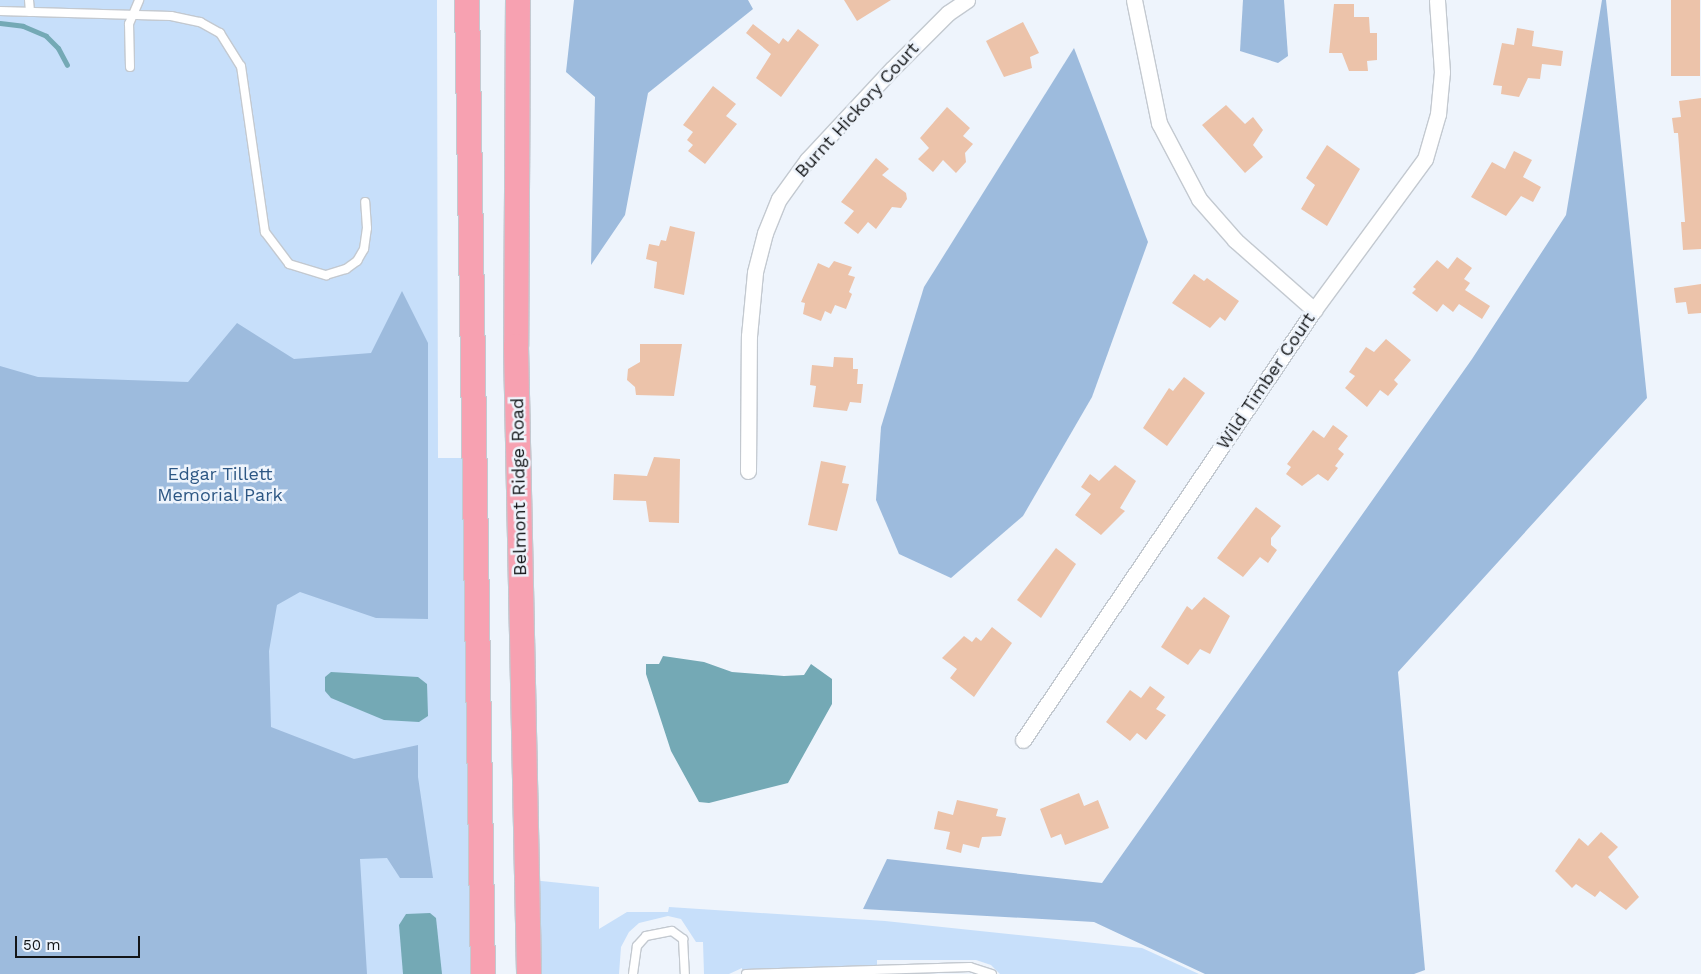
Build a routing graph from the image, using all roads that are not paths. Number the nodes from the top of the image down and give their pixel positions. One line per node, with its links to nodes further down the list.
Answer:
1 (29, 0): 9 (lane)
2 (139, 0): 10 (lane)
3 (467, 0): 16 (main road)
4 (518, 0): 17 (main road, Belmont Ridge Road)
5 (967, 0): 14 (street, Burnt Hickory Court)
6 (1134, 0): 13 (street)
7 (1436, 0): 13 (street, Wild Timber Court)
8 (0, 11): 9 (lane)
9 (30, 12): 10 (lane)
10 (132, 15): 11 (lane); 12 (lane)
11 (130, 67)
12 (365, 202)
13 (1314, 310): 15 (street, Wild Timber Court)
14 (748, 471)
15 (1023, 740)
16 (483, 974)
17 (529, 974)
18 (633, 974): 19 (lane)
19 (685, 974)
20 (746, 974): 21 (lane)
21 (992, 974)

